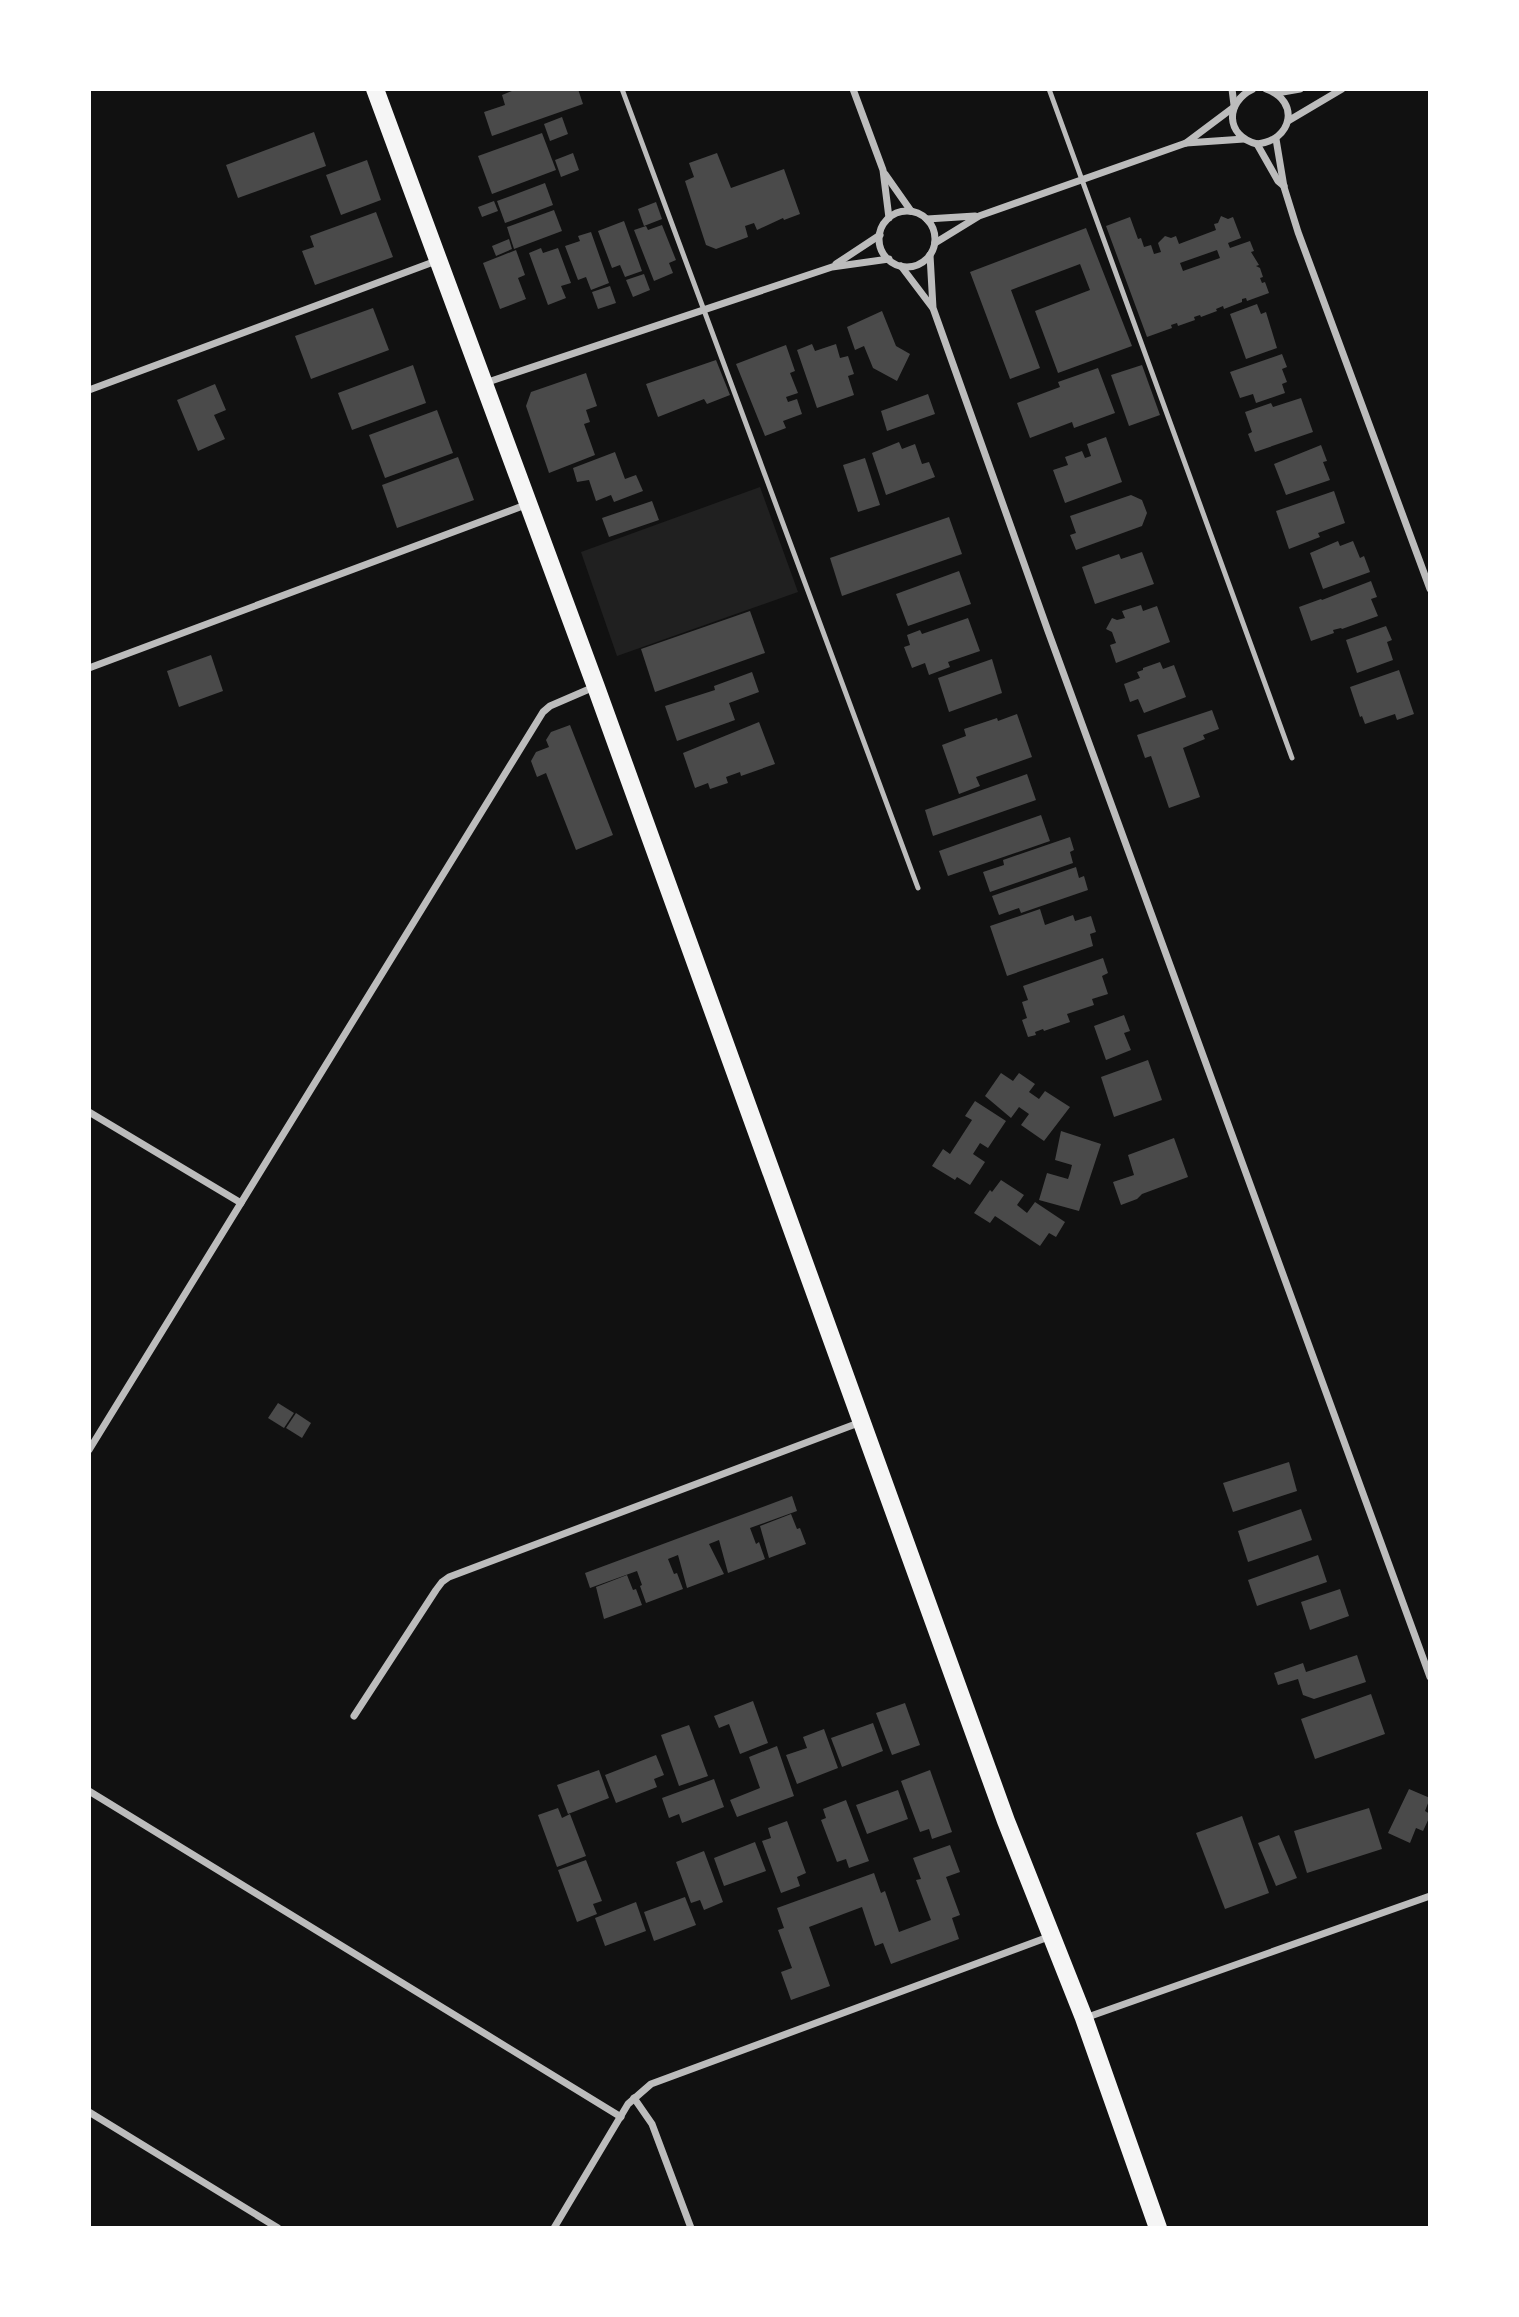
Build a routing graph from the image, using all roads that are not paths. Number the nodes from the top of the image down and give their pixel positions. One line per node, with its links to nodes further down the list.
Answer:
1 (375, 89): 27 (main road)
2 (622, 89): 32 (lane)
3 (853, 89): 17 (street)
4 (1049, 89): 18 (lane)
5 (1232, 89): 11 (street)
6 (1253, 89): 11 (street)
7 (1266, 89): 10 (street)
8 (1300, 89): 10 (street)
9 (1342, 89): 12 (street)
10 (1275, 92): 12 (street)
11 (1234, 106): 13 (street); 15 (street)
12 (1288, 121): 14 (street)
13 (1244, 139): 15 (street); 16 (street)
14 (1276, 139): 16 (street); 19 (street)
15 (1185, 143): 18 (street)
16 (1257, 144): 19 (street)
17 (883, 170): 20 (street); 22 (street)
18 (1081, 180): 21 (street); 39 (lane)
19 (1284, 187): 36 (street)
20 (911, 211): 22 (street); 23 (street)
21 (979, 216): 23 (street); 25 (street)
22 (889, 218): 24 (street)
23 (927, 219): 25 (street)
24 (880, 235): 28 (street); 30 (street)
25 (935, 243): 26 (street)
26 (930, 255): 29 (street); 31 (street)
27 (439, 260): 33 (main road); 34 (street)
28 (889, 260): 29 (street); 30 (street)
29 (901, 266): 31 (street)
30 (832, 267): 32 (street)
31 (933, 308): 45 (street)
32 (703, 310): 33 (street); 40 (lane)
33 (484, 383): 35 (main road)
34 (89, 390)
35 (528, 504): 37 (street); 38 (main road)
36 (1430, 589)
37 (89, 668)
38 (596, 687): 42 (street); 43 (main road)
39 (1292, 758)
40 (918, 888)
41 (89, 1112): 42 (street)
42 (241, 1203): 44 (street)
43 (862, 1422): 46 (street); 49 (main road)
44 (89, 1450)
45 (1430, 1677)
46 (354, 1716)
47 (89, 1791): 53 (street)
48 (1429, 1897): 50 (street)
49 (1051, 1935): 50 (main road); 51 (street)
50 (1084, 2018): 57 (main road)
51 (634, 2098): 53 (street); 56 (street)
52 (89, 2112): 54 (street)
53 (621, 2117): 55 (street)
54 (278, 2228)
55 (554, 2228)
56 (691, 2228)
57 (1158, 2228)

